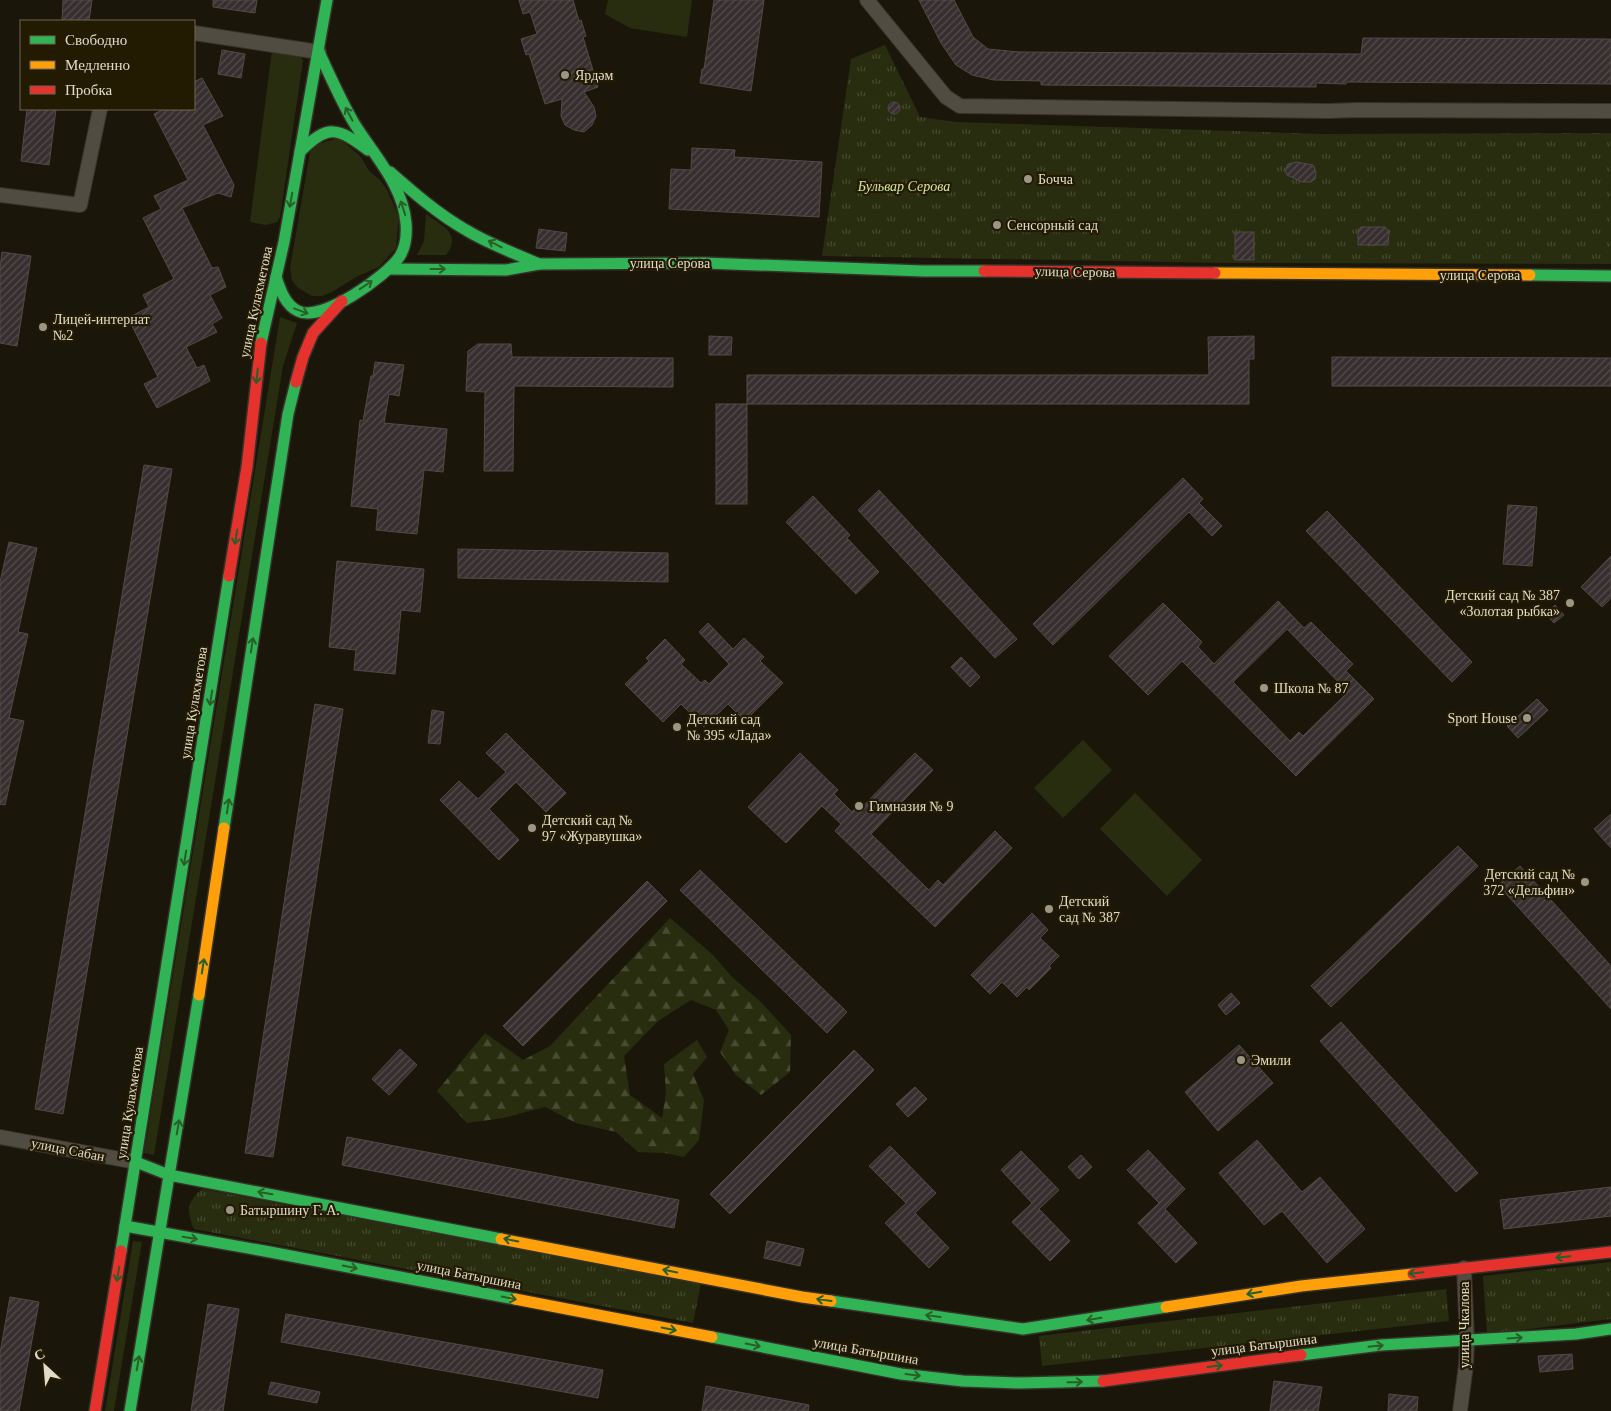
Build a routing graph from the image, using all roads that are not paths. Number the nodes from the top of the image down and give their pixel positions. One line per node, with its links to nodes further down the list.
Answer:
1 (327, 0): 4 (street, улица Кулахметова)
2 (867, 0): 6 (street)
3 (195, 32): 4 (street)
4 (319, 52): 7 (street, улица Кулахметова); 8 (street, one-way to 4)
5 (100, 110): 10 (street)
6 (1611, 111)
7 (300, 152): 8 (street); 14 (street, улица Кулахметова, one-way to 14)
8 (374, 155): 9 (street)
9 (383, 166): 11 (street, улица Серова, one-way to 9); 12 (street, one-way to 9)
10 (0, 195)
11 (539, 264): 12 (street, улица Серова, one-way to 11); 13 (street, улица Серова)
12 (389, 269): 15 (street, one-way to 12)
13 (1611, 276)
14 (276, 277): 15 (street, one-way to 15); 17 (street, улица Кулахметова, one-way to 17)
15 (342, 301): 18 (street, one-way to 15)
16 (0, 1137): 17 (street, улица Сабан)
17 (136, 1162): 18 (street); 19 (street, улица Кулахметова)
18 (169, 1175): 20 (street); 22 (street, one-way to 18)
19 (125, 1226): 20 (street, улица Батыршина); 25 (street, улица Кулахметова, one-way to 25)
20 (160, 1232): 24 (street, улица Батыршина, one-way to 24); 26 (street, one-way to 20)
21 (1611, 1252): 22 (street, one-way to 22)
22 (1464, 1268): 24 (street, улица Чкалова)
23 (1611, 1329): 24 (street, улица Батыршина, one-way to 23)
24 (1467, 1341): 27 (street, улица Чкалова)
25 (95, 1411)
26 (130, 1411)
27 (1460, 1411)

